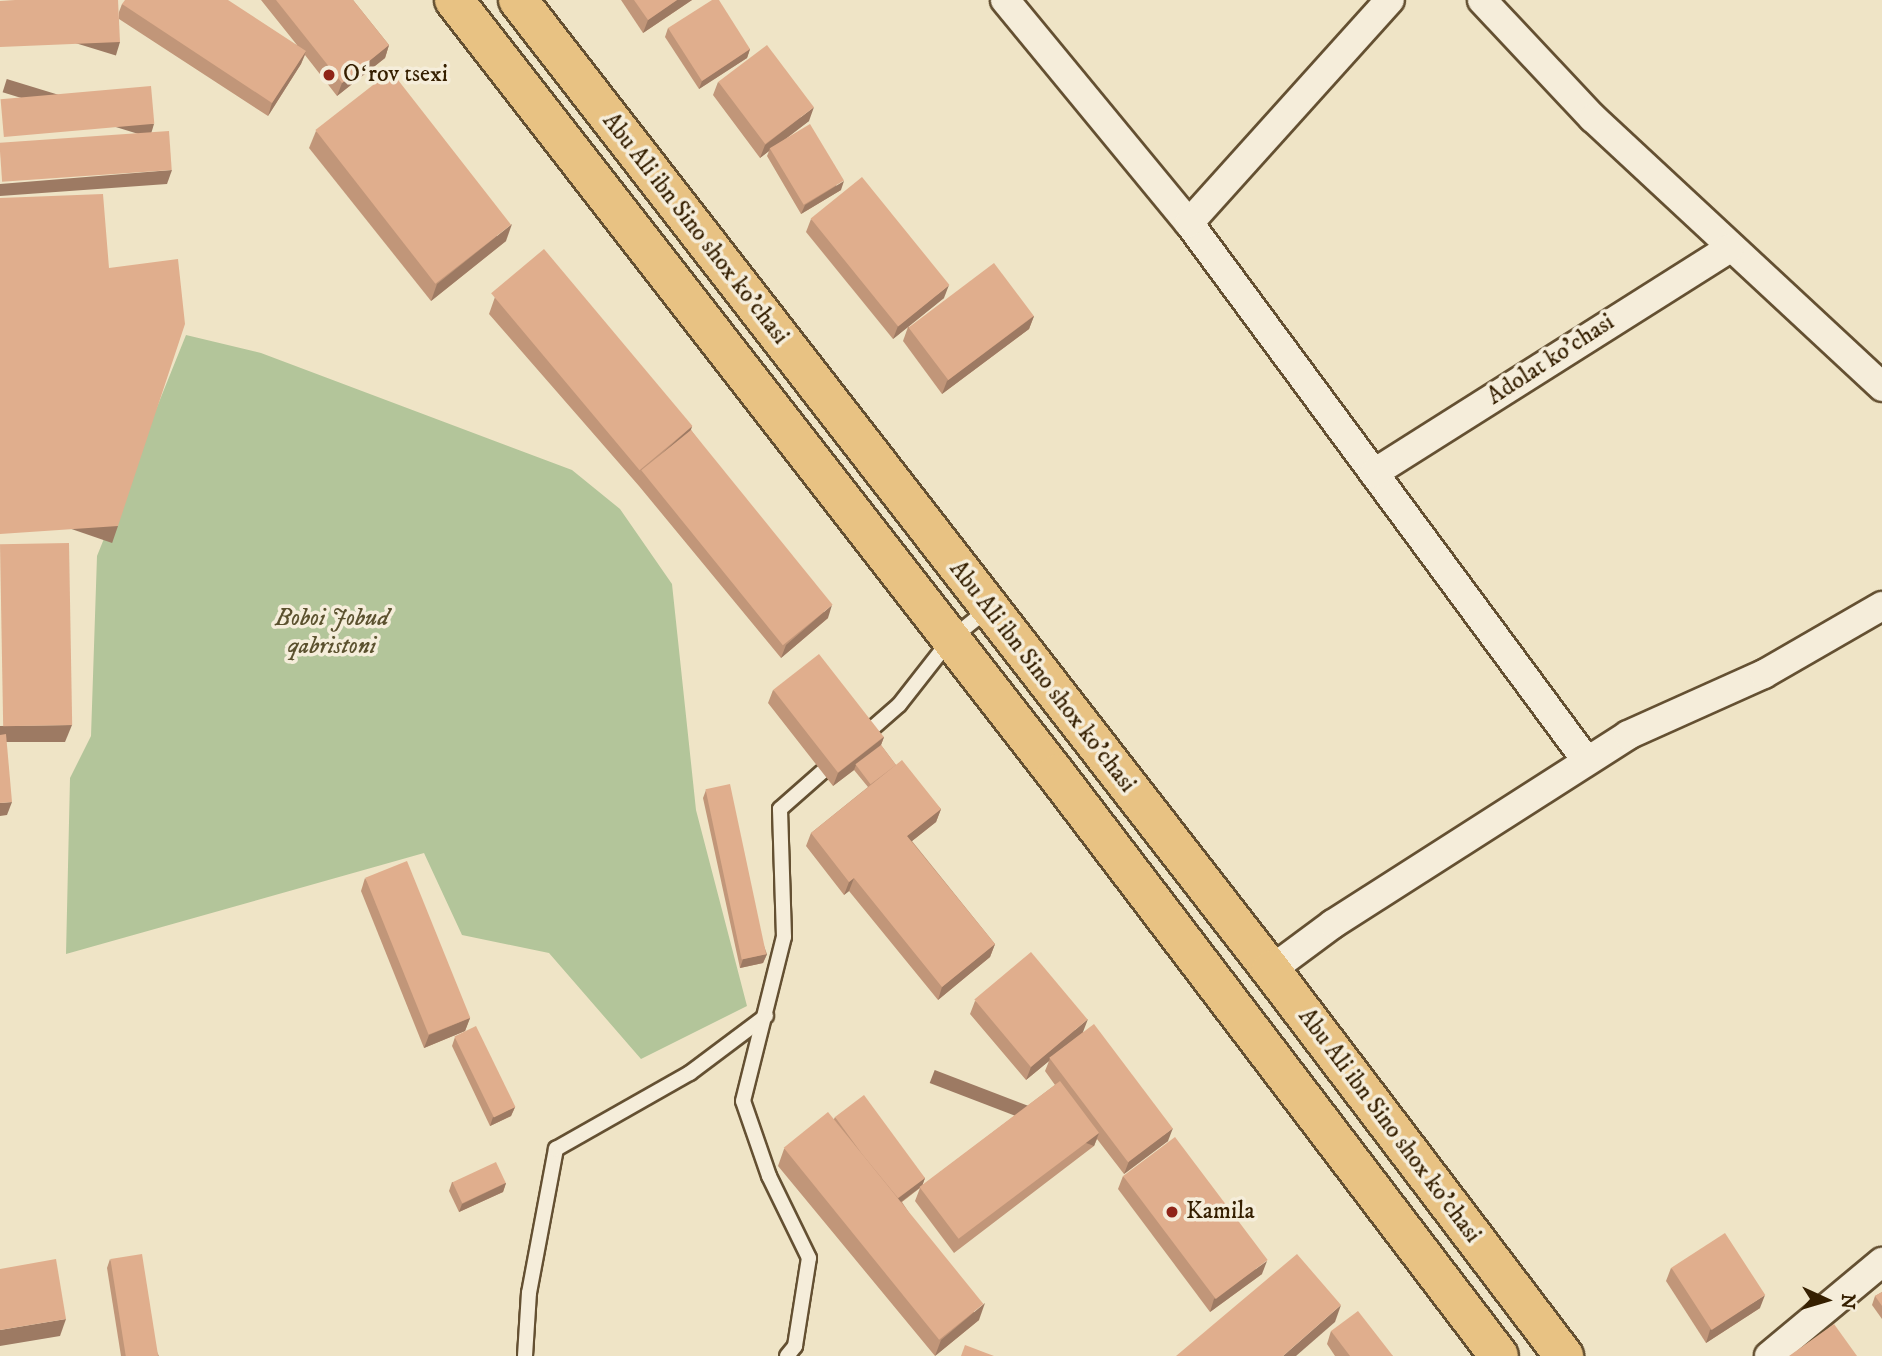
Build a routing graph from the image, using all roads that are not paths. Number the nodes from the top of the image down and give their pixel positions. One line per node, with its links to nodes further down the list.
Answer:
1 (454, 0): 12 (main road, Abu Ali ibn Sino shox ko'chasi)
2 (518, 0): 11 (main road, Abu Ali ibn Sino shox ko'chasi)
3 (1005, 0): 6 (street)
4 (1390, 0): 6 (street)
5 (1482, 0): 7 (street)
6 (1189, 223): 9 (street)
7 (1729, 249): 8 (street); 9 (street, Adolat ko'chasi)
8 (1882, 387)
9 (1374, 473): 14 (street)
10 (1882, 606): 14 (street)
11 (988, 610): 12 (lane); 16 (main road, Abu Ali ibn Sino shox ko'chasi)
12 (950, 639): 13 (lane); 21 (main road, Abu Ali ibn Sino shox ko'chasi)
13 (868, 732)
14 (1586, 761): 16 (street)
15 (822, 772): 17 (lane)
16 (1270, 970): 22 (main road, Abu Ali ibn Sino shox ko'chasi)
17 (766, 1016): 19 (lane); 20 (lane)
18 (1882, 1262): 23 (street)
19 (525, 1356)
20 (787, 1356)
21 (1499, 1356)
22 (1564, 1356)
23 (1769, 1356)

